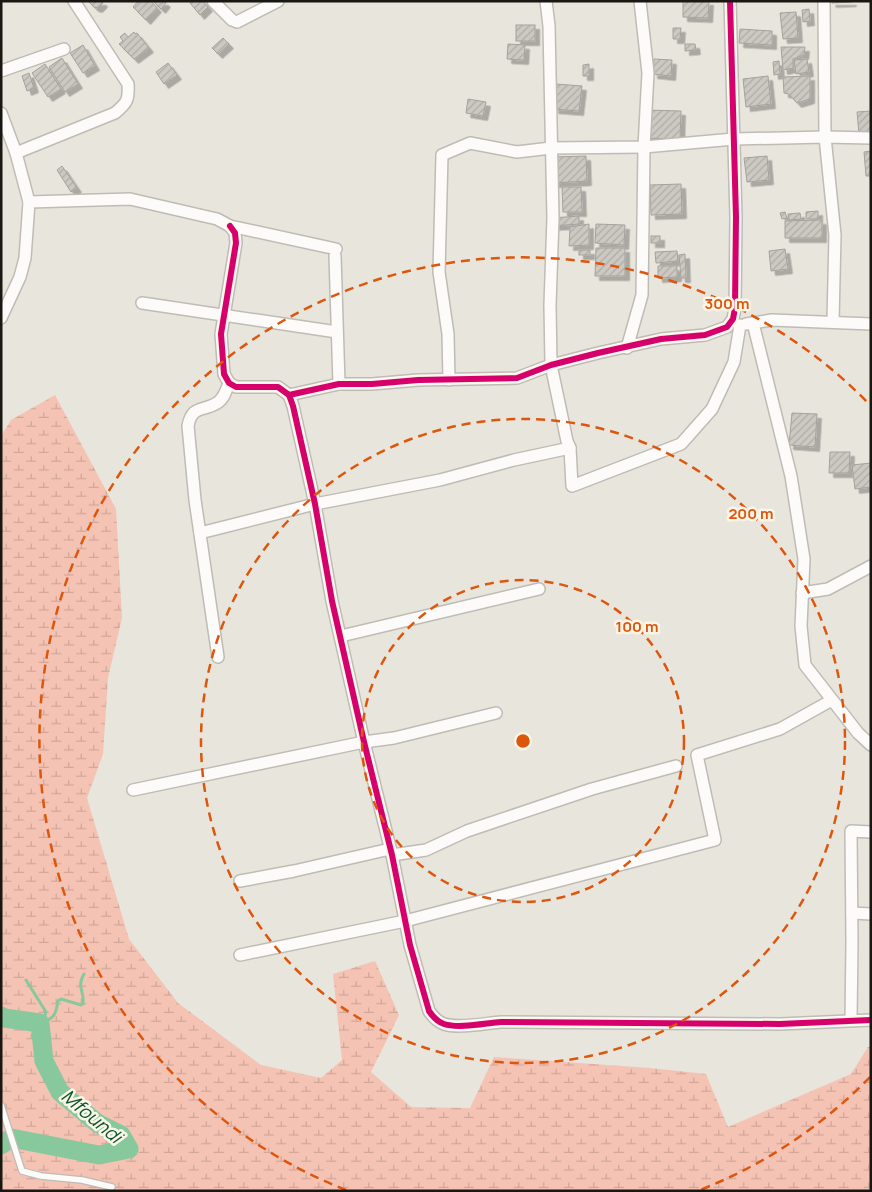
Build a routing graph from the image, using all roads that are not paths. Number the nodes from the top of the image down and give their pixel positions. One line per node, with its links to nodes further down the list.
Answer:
1 (74, 1): 16 (street)
2 (213, 1): 3 (street)
3 (278, 1)
4 (546, 1): 15 (street)
5 (640, 1): 14 (street)
6 (730, 1): 13 (street)
7 (824, 1): 11 (street)
8 (64, 49): 9 (street)
9 (1, 71)
10 (1, 113): 16 (street)
11 (825, 137): 12 (street); 13 (street); 22 (street)
12 (871, 138)
13 (734, 139): 14 (street); 26 (street)
14 (644, 147): 15 (street); 28 (street)
15 (551, 148): 29 (street); 30 (street)
16 (16, 153): 17 (street)
17 (28, 202): 18 (street); 21 (street)
18 (230, 226): 20 (street); 27 (street)
19 (142, 303): 20 (street)
20 (224, 316): 27 (street); 31 (street)
21 (1, 318)
22 (833, 322): 23 (street); 24 (street)
23 (752, 323): 25 (street); 39 (street)
24 (871, 324)
25 (740, 325): 26 (street); 34 (street)
26 (727, 328): 28 (street)
27 (337, 332): 32 (street)
28 (627, 348): 29 (street)
29 (551, 366): 30 (street); 34 (street)
30 (449, 380): 32 (street)
31 (229, 383): 33 (street); 36 (street)
32 (338, 384): 33 (street)
33 (289, 395): 35 (street)
34 (570, 448): 35 (street)
35 (314, 504): 36 (street); 40 (street)
36 (200, 533): 41 (street)
37 (871, 566): 39 (street)
38 (539, 589): 40 (street)
39 (802, 593): 42 (street)
40 (341, 636): 44 (street)
41 (218, 657)
42 (832, 700): 45 (street); 53 (street)
43 (496, 713): 44 (street)
44 (364, 742): 47 (street); 49 (street)
45 (871, 745)
46 (676, 766): 49 (street)
47 (133, 790)
48 (871, 832): 51 (street)
49 (391, 852): 50 (street); 53 (street)
50 (240, 881)
51 (852, 913): 52 (street); 55 (street)
52 (871, 914)
53 (405, 921): 54 (street); 55 (street)
54 (240, 955)
55 (850, 1020): 56 (street)
56 (871, 1020)
57 (1, 1105): 58 (lane)
58 (112, 1186)

